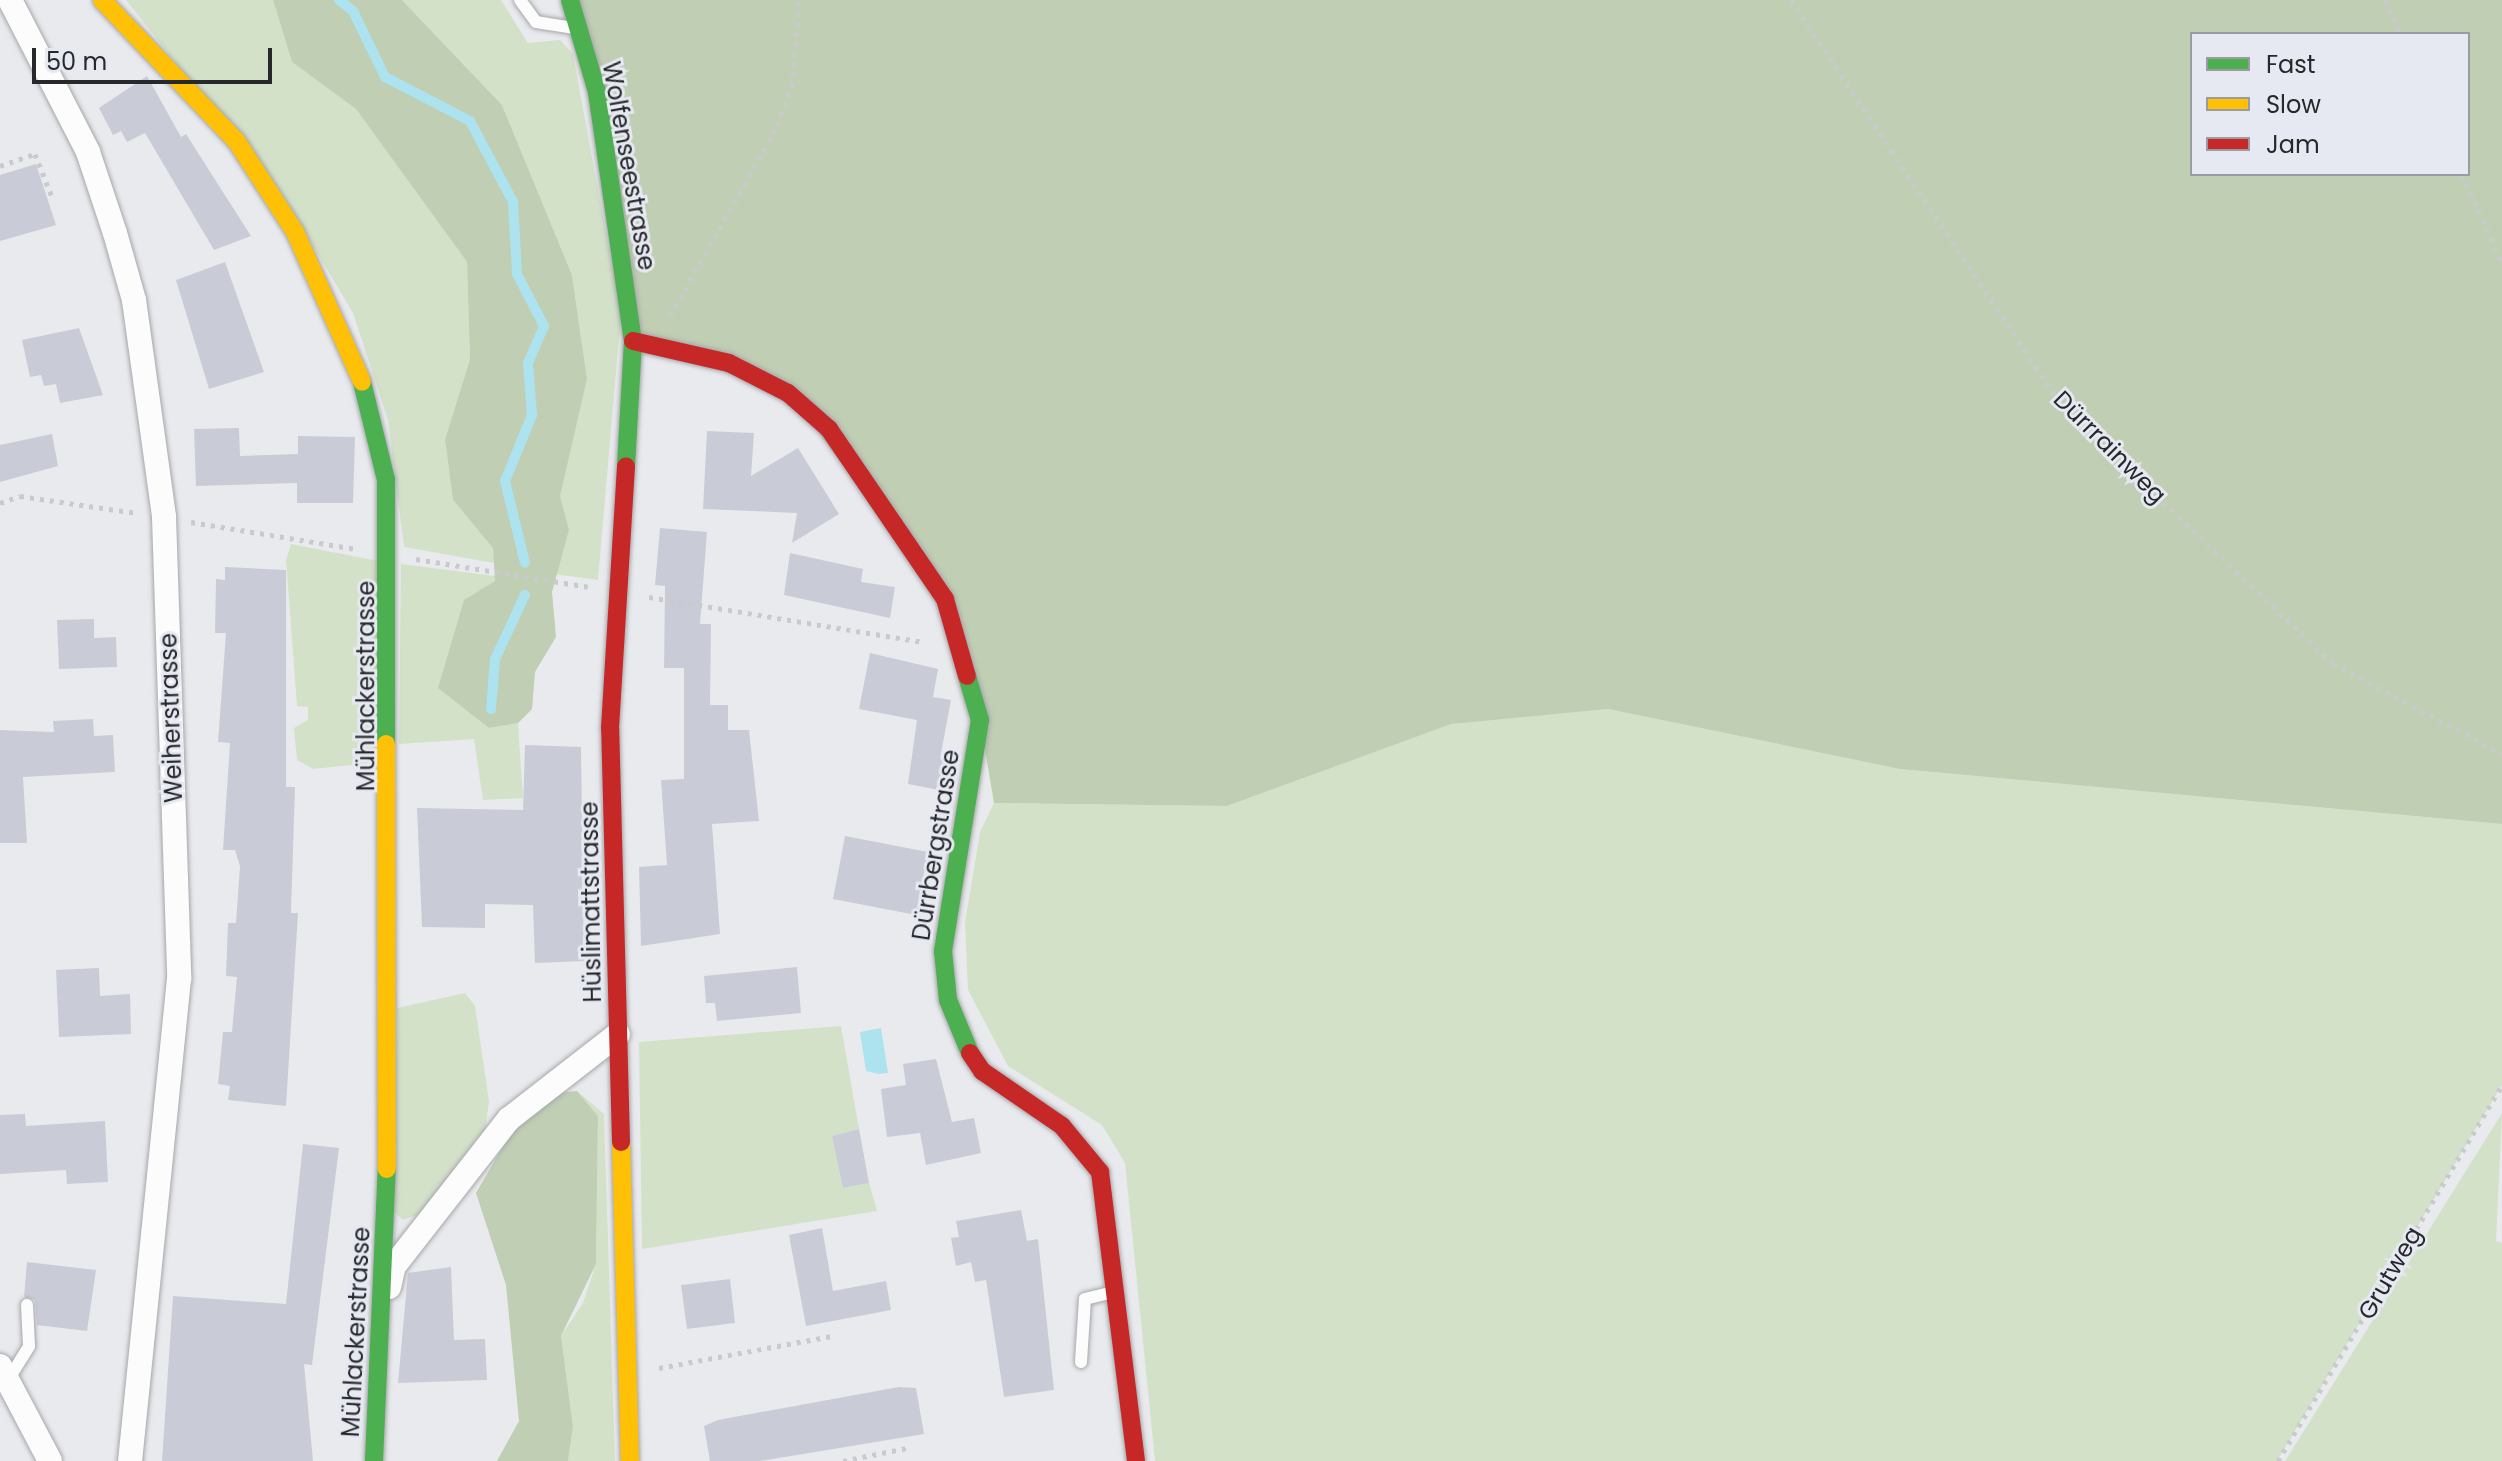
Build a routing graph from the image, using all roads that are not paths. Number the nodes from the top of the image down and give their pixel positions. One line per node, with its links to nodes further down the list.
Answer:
1 (10, 0): 16 (street, Weiherstrasse)
2 (102, 0): 12 (street, Mühlackerstrasse)
3 (520, 0): 6 (lane)
4 (533, 0): 6 (lane)
5 (570, 0): 7 (street, Wolfenseestrasse)
6 (536, 22): 7 (lane)
7 (578, 28): 8 (street, Wolfenseestrasse)
8 (633, 341): 9 (street, Hüslimattstrasse); 10 (street, Dürrbergstrasse)
9 (618, 1034): 12 (street); 18 (street, Hüslimattstrasse)
10 (1113, 1292): 13 (lane); 19 (street, Dürrbergstrasse)
11 (27, 1305): 14 (lane)
12 (383, 1317): 17 (street, Mühlackerstrasse)
13 (1081, 1362)
14 (4, 1373): 15 (street)
15 (50, 1461)
16 (130, 1461)
17 (374, 1461)
18 (630, 1461)
19 (1136, 1461)

